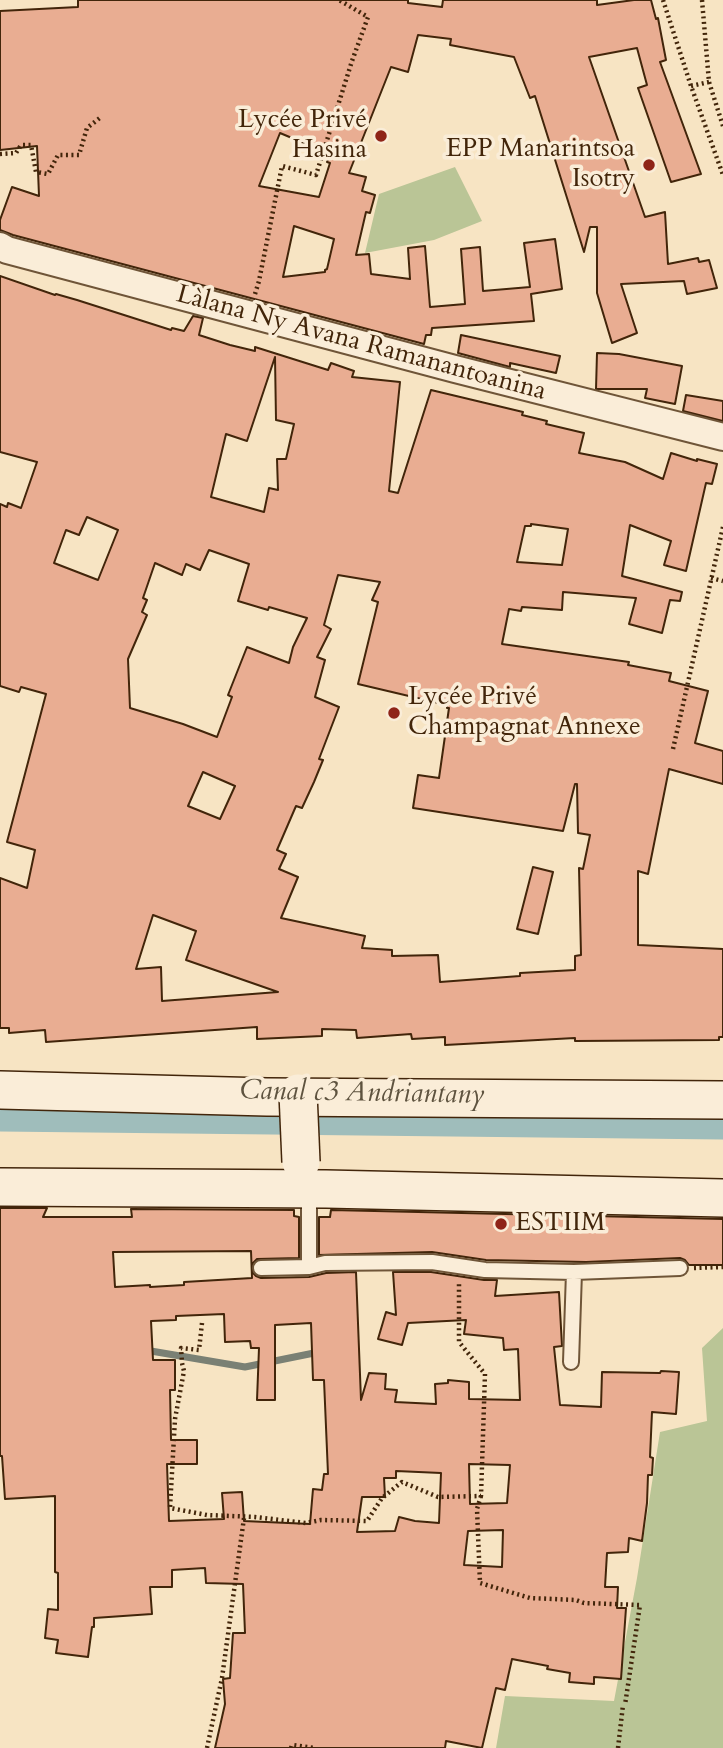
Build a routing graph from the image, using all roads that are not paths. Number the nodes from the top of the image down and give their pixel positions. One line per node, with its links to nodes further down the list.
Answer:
1 (0, 246): 2 (street, Làlana Ny Avana Ramanantoanina)
2 (723, 437)
3 (0, 1090): 4 (main road)
4 (312, 1095): 5 (main road); 7 (main road, bridge)
5 (723, 1100)
6 (0, 1187): 7 (main road)
7 (326, 1189): 8 (main road); 9 (lane)
8 (723, 1198)
9 (309, 1267): 10 (lane); 12 (lane)
10 (261, 1268)
11 (680, 1268): 12 (lane)
12 (574, 1272): 13 (lane)
13 (571, 1362)

